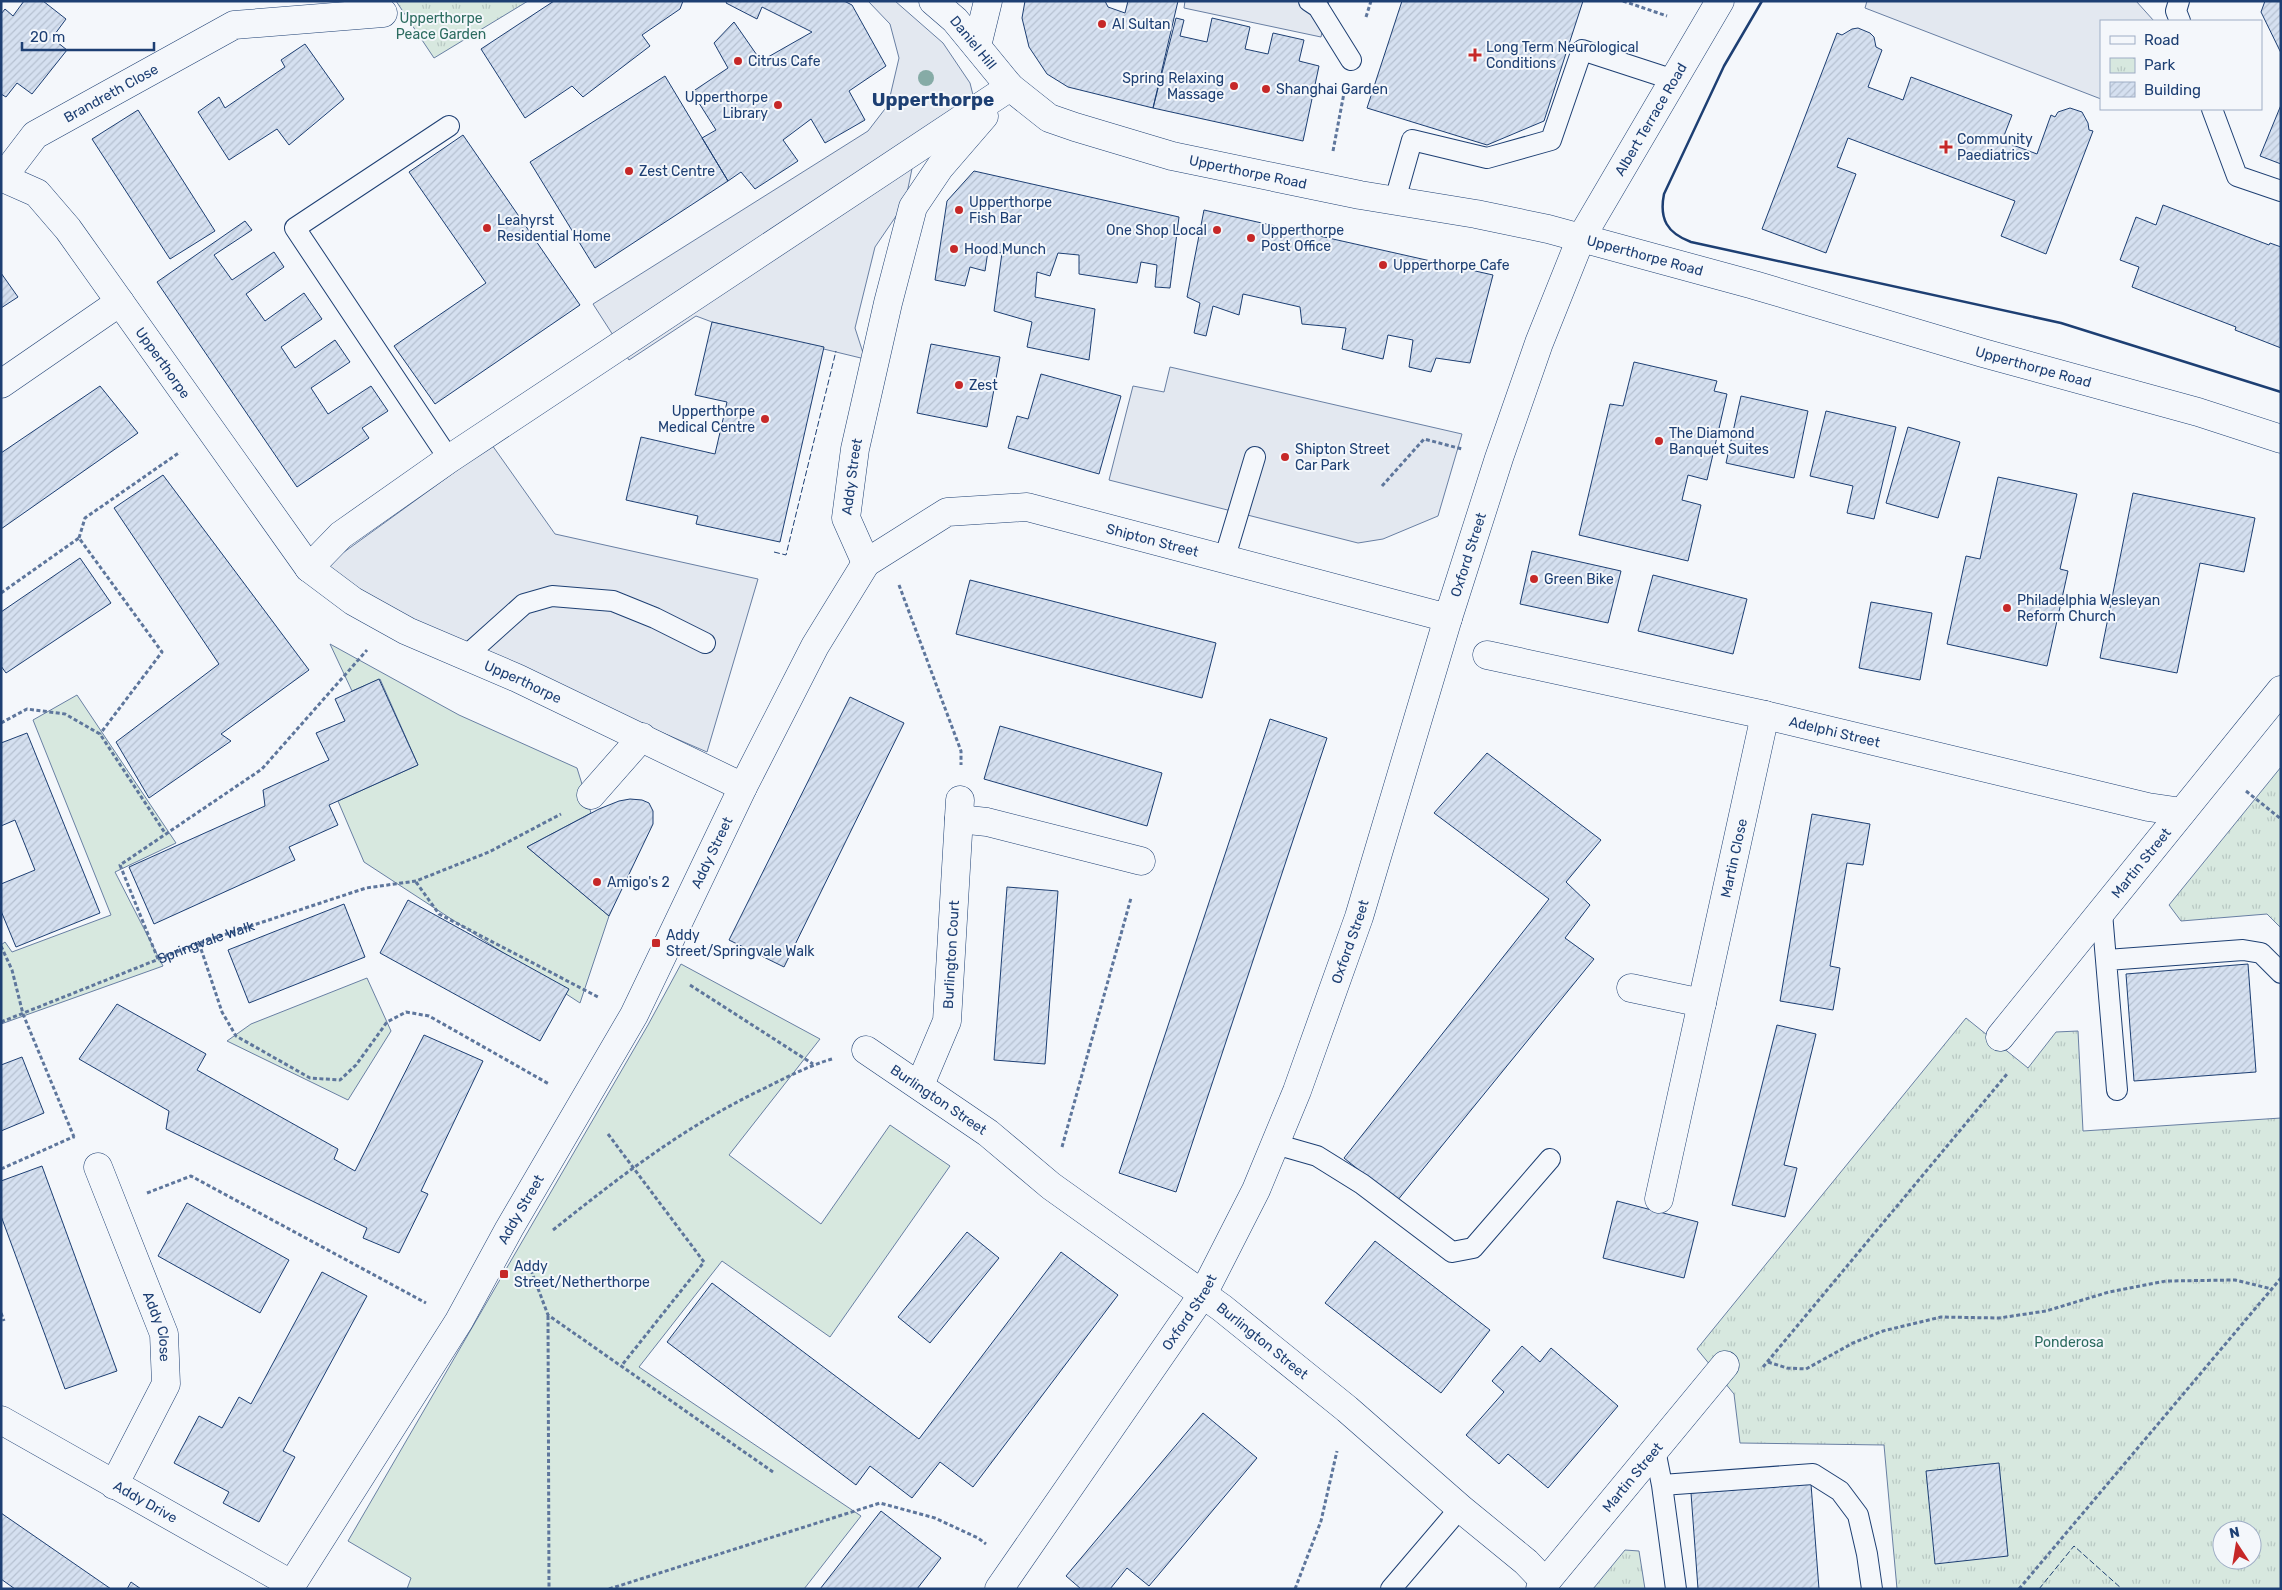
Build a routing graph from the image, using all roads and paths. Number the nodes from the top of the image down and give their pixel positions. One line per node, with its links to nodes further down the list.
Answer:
1 (933, 1): 10 (street, Daniel Hill)
2 (988, 1): 10 (street)
3 (1308, 1): 11 (lane)
4 (1623, 1): 9 (path)
5 (1720, 1): 9 (street, Albert Terrace Road)
6 (2179, 1): 8 (lane)
7 (383, 13): 16 (street, Brandreth Close)
8 (2180, 20)
9 (1704, 29): 12 (street, Albert Terrace Road)
10 (977, 46): 13 (street, Daniel Hill)
11 (1351, 60)
12 (1674, 80): 18 (lane); 19 (street, Albert Terrace Road)
13 (1010, 87): 18 (street, Upperthorpe Road); 26 (street); 30 (street, Addy Street)
14 (2212, 110): 17 (lane)
15 (449, 126): 26 (lane)
16 (2, 176): 20 (street, Upperthorpe)
17 (2281, 191)
18 (1395, 200): 19 (street, Upperthorpe Road)
19 (1581, 238): 23 (street, Upperthorpe Road); 25 (street, Oxford Street)
20 (120, 302): 21 (street); 22 (street, Upperthorpe)
21 (1, 384)
22 (211, 431): 28 (path); 31 (street, Upperthorpe)
23 (2281, 439)
24 (1255, 457): 29 (lane)
25 (1499, 458): 27 (path); 33 (street, Oxford Street)
26 (449, 459): 31 (street)
27 (1382, 486)
28 (79, 538): 32 (path); 41 (path)
29 (1224, 560): 30 (street, Shipton Street); 33 (street, Shipton Street)
30 (866, 563): 44 (street, Addy Street); 46 (path)
31 (309, 568): 34 (street, Upperthorpe)
32 (1, 593)
33 (1448, 618): 71 (street, Oxford Street)
34 (391, 623): 37 (street, Upperthorpe); 49 (path)
35 (705, 643): 37 (lane)
36 (1487, 655): 39 (street, Adelphi Street)
37 (466, 656): 42 (street, Upperthorpe)
38 (2281, 690): 43 (street, Martin Street)
39 (1764, 715): 47 (street, Adelphi Street); 60 (street, Martin Close)
40 (1, 723): 41 (path)
41 (100, 734): 49 (path)
42 (642, 737): 44 (street, Upperthorpe); 45 (street)
43 (2218, 767): 47 (street, Martin Street); 48 (path)
44 (743, 787): 57 (street, Addy Street)
45 (591, 794): 51 (path, Springvale Walk)
46 (959, 810): 50 (street); 67 (street, Burlington Court)
47 (2182, 812): 52 (street, Martin Street)
48 (2281, 818)
49 (164, 833): 55 (path)
50 (1141, 861): 76 (path)
51 (416, 882): 53 (path, Springvale Walk); 62 (path)
52 (2102, 912): 56 (lane); 64 (street, Martin Street)
53 (199, 943): 55 (path, Springvale Walk); 69 (path)
54 (1, 946): 61 (path)
55 (158, 959): 61 (path, Springvale Walk)
56 (2107, 960): 58 (lane); 68 (lane)
57 (657, 964): 62 (street, Addy Street); 66 (path)
58 (2281, 973)
59 (1631, 988): 60 (street)
60 (1702, 1003): 77 (street, Martin Close)
61 (24, 1014): 63 (path, Springvale Walk); 70 (path)
62 (634, 1016): 69 (street, Addy Street)
63 (1, 1022)
64 (2000, 1037): 88 (path)
65 (866, 1050): 66 (path); 67 (street, Burlington Street)
66 (814, 1064): 74 (path)
67 (920, 1085): 76 (street, Burlington Street)
68 (2117, 1090)
69 (583, 1102): 74 (path); 79 (street, Addy Street)
70 (74, 1137): 73 (path); 75 (path)
71 (1275, 1144): 72 (lane); 83 (street, Oxford Street)
72 (1550, 1159)
73 (98, 1167): 78 (street, Addy Close)
74 (633, 1167): 80 (path); 89 (path)
75 (1, 1169)
76 (1051, 1186): 83 (street, Burlington Street)
77 (1659, 1199)
78 (113, 1205): 87 (path); 96 (street, Addy Close)
79 (509, 1229): 85 (path); 87 (street, Addy Street)
80 (548, 1234)
81 (2281, 1278): 82 (path)
82 (2272, 1289): 88 (path); 109 (path)
83 (1203, 1294): 92 (street, Burlington Street); 99 (street, Oxford Street)
84 (1, 1313): 86 (path)
85 (548, 1315): 89 (path); 102 (path)
86 (4, 1321)
87 (459, 1321): 100 (street, Addy Street)
88 (1768, 1362): 91 (path)
89 (622, 1365): 95 (path)
90 (1724, 1365): 94 (street, Martin Street)
91 (1762, 1369)
92 (1347, 1409): 98 (street, Burlington Street); 105 (path)
93 (1, 1420): 96 (street, Addy Drive)
94 (1655, 1450): 97 (lane); 101 (street, Martin Street)
95 (773, 1472)
96 (114, 1485): 100 (street, Addy Drive)
97 (1662, 1485): 107 (lane); 108 (lane)
98 (1460, 1508): 101 (street, Burlington Street); 106 (lane)
99 (1016, 1567): 103 (path); 104 (street, Oxford Street)
100 (290, 1586)
101 (1542, 1586)
102 (548, 1589)
103 (609, 1589)
104 (999, 1589)
105 (1295, 1589)
106 (1391, 1589)
107 (1676, 1589)
108 (1872, 1589)
109 (2019, 1589)

